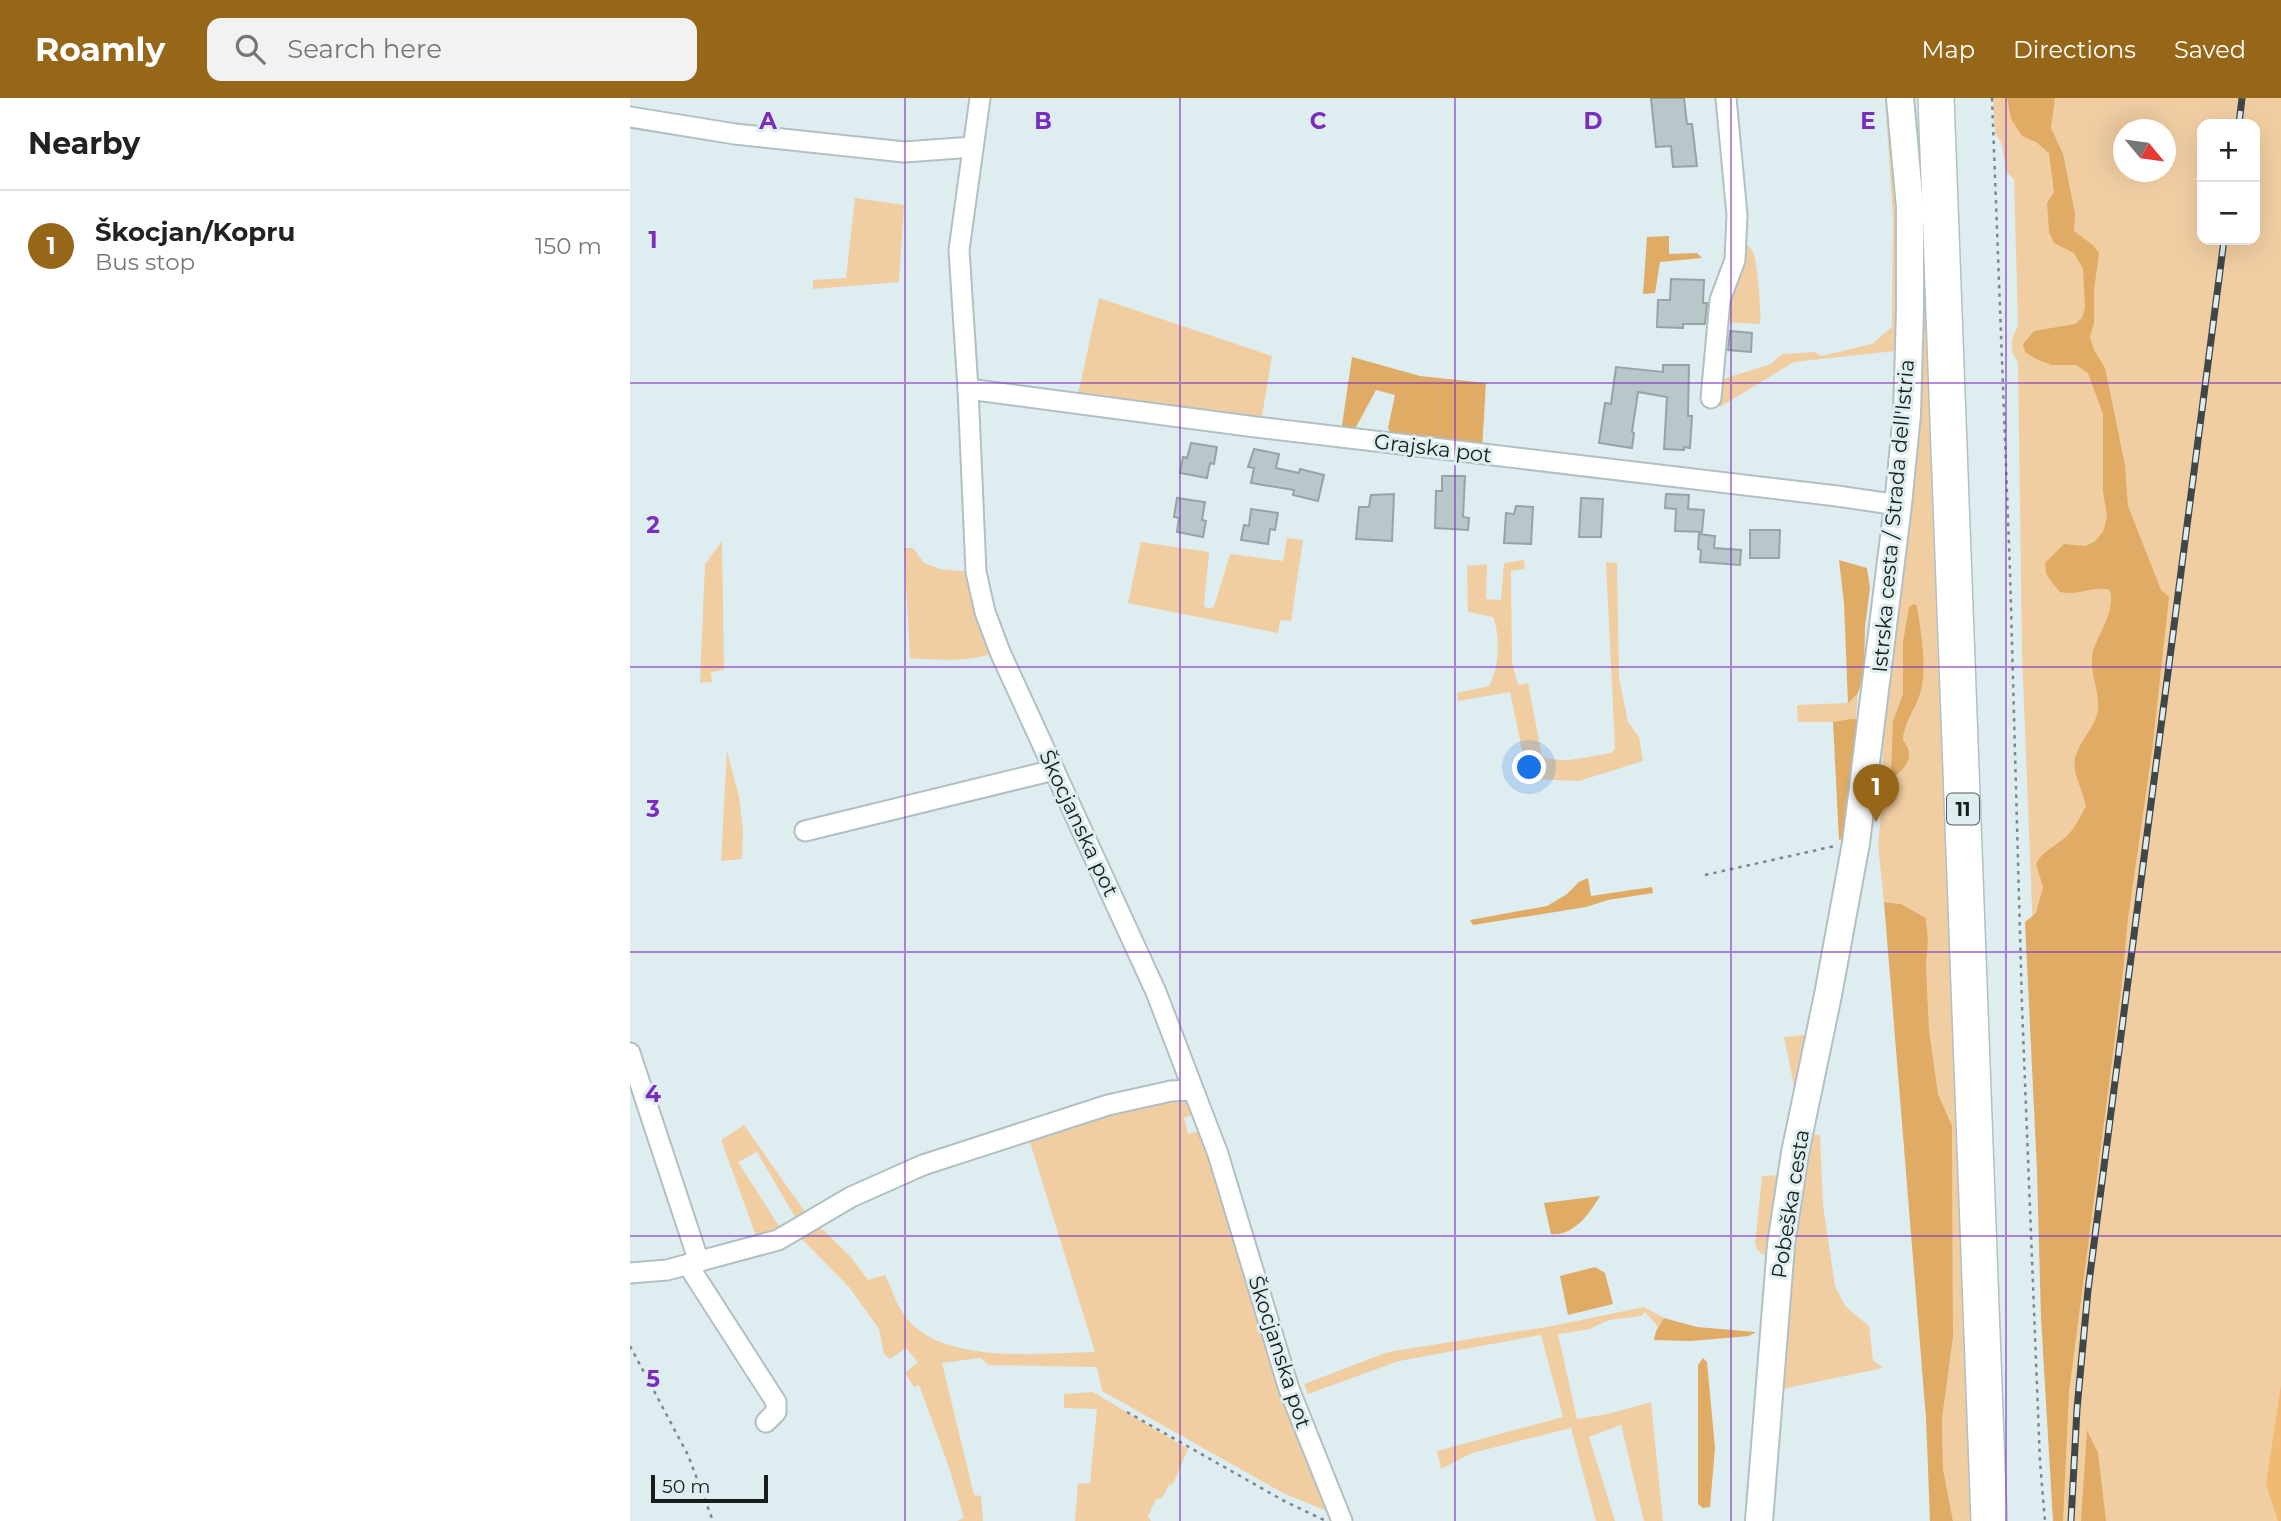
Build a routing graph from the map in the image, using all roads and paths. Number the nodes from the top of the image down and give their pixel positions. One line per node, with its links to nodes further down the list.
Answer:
1 (979, 98): 8 (street, Škocjanska pot)
2 (1726, 98): 10 (street)
3 (1900, 98): 11 (street, Istrska cesta / Strada dell'Istria)
4 (1936, 98): 28 (highway, 11)
5 (1959, 98): 29 (highway, 11)
6 (1992, 98): 30 (path)
7 (630, 117): 8 (street)
8 (973, 147): 9 (street, Škocjanska pot)
9 (968, 389): 11 (street, Grajska pot); 12 (street, Škocjanska pot)
10 (1711, 398)
11 (1898, 505): 14 (street, Istrska cesta / Strada dell'Istria)
12 (1054, 770): 13 (street); 18 (street, Škocjanska pot)
13 (805, 831)
14 (1856, 843): 15 (path); 16 (street, Istrska cesta / Strada dell'Istria)
15 (1705, 875)
16 (1848, 890): 27 (street, Pobeška cesta)
17 (630, 1054): 19 (street)
18 (1193, 1090): 19 (street); 26 (street, Škocjanska pot)
19 (694, 1263): 20 (street); 23 (street)
20 (630, 1273)
21 (630, 1346): 24 (path)
22 (1127, 1412): 25 (path)
23 (766, 1422)
24 (713, 1521)
25 (1325, 1521)
26 (1342, 1521)
27 (1759, 1521)
28 (1989, 1521)
29 (2012, 1521)
30 (2045, 1521)

